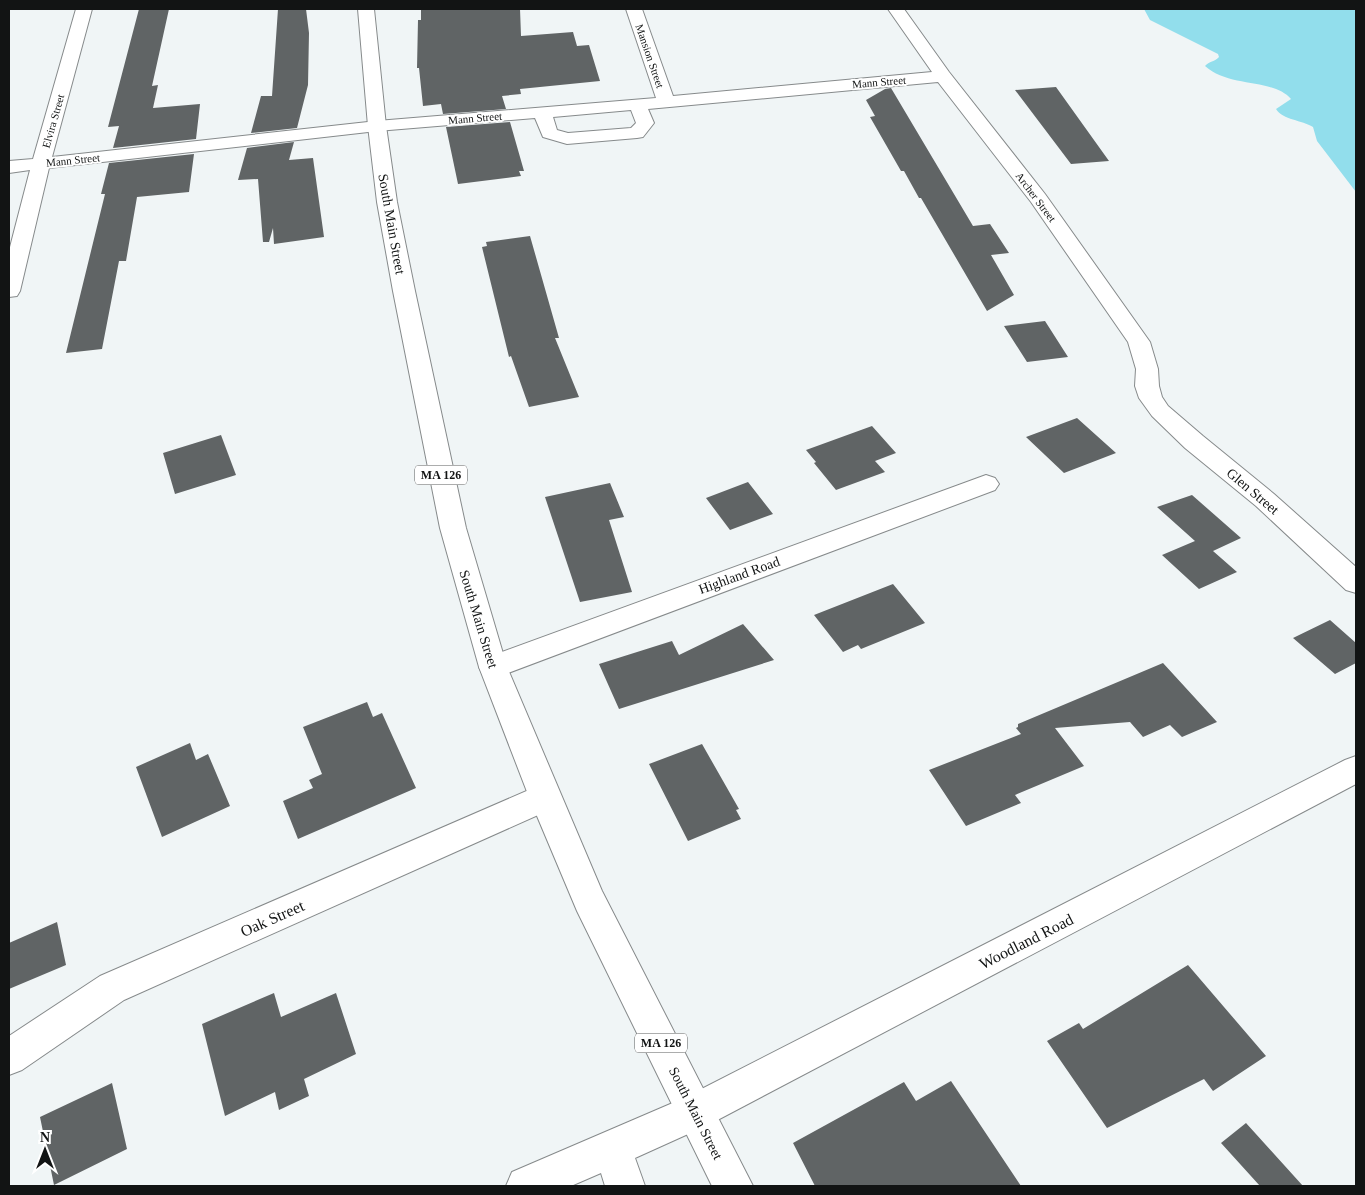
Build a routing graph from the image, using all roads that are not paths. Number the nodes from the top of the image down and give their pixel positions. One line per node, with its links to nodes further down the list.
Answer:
1 (84, 9): 10 (street, Elvira Street)
2 (366, 9): 9 (street, South Main Street / MA 126)
3 (634, 9): 6 (street, Mansion Street)
4 (896, 9): 5 (street, Archer Street)
5 (943, 76): 6 (street, Mann Street); 13 (street, Archer Street)
6 (666, 102): 7 (street, Mann Street)
7 (638, 105): 8 (street, Mann Street); 8 (street)
8 (542, 112): 9 (street, Mann Street)
9 (377, 126): 10 (street, Mann Street); 16 (street, South Main Street / MA 126)
10 (41, 164): 11 (street, Mann Street); 12 (street, Elvira Street)
11 (9, 167)
12 (9, 291)
13 (1151, 398): 15 (street, Glen Street)
14 (986, 484): 16 (street, Highland Road)
15 (1356, 584)
16 (493, 667): 18 (street, South Main Street / MA 126)
17 (1356, 770): 20 (street, Woodland Road)
18 (545, 797): 19 (street, Oak Street); 20 (street, South Main Street / MA 126)
19 (9, 1057)
20 (695, 1112): 21 (street, Woodland Road); 24 (street, South Main Street / MA 126)
21 (612, 1149): 22 (street, Woodland Road); 23 (street)
22 (526, 1186)
23 (625, 1186)
24 (733, 1186)

